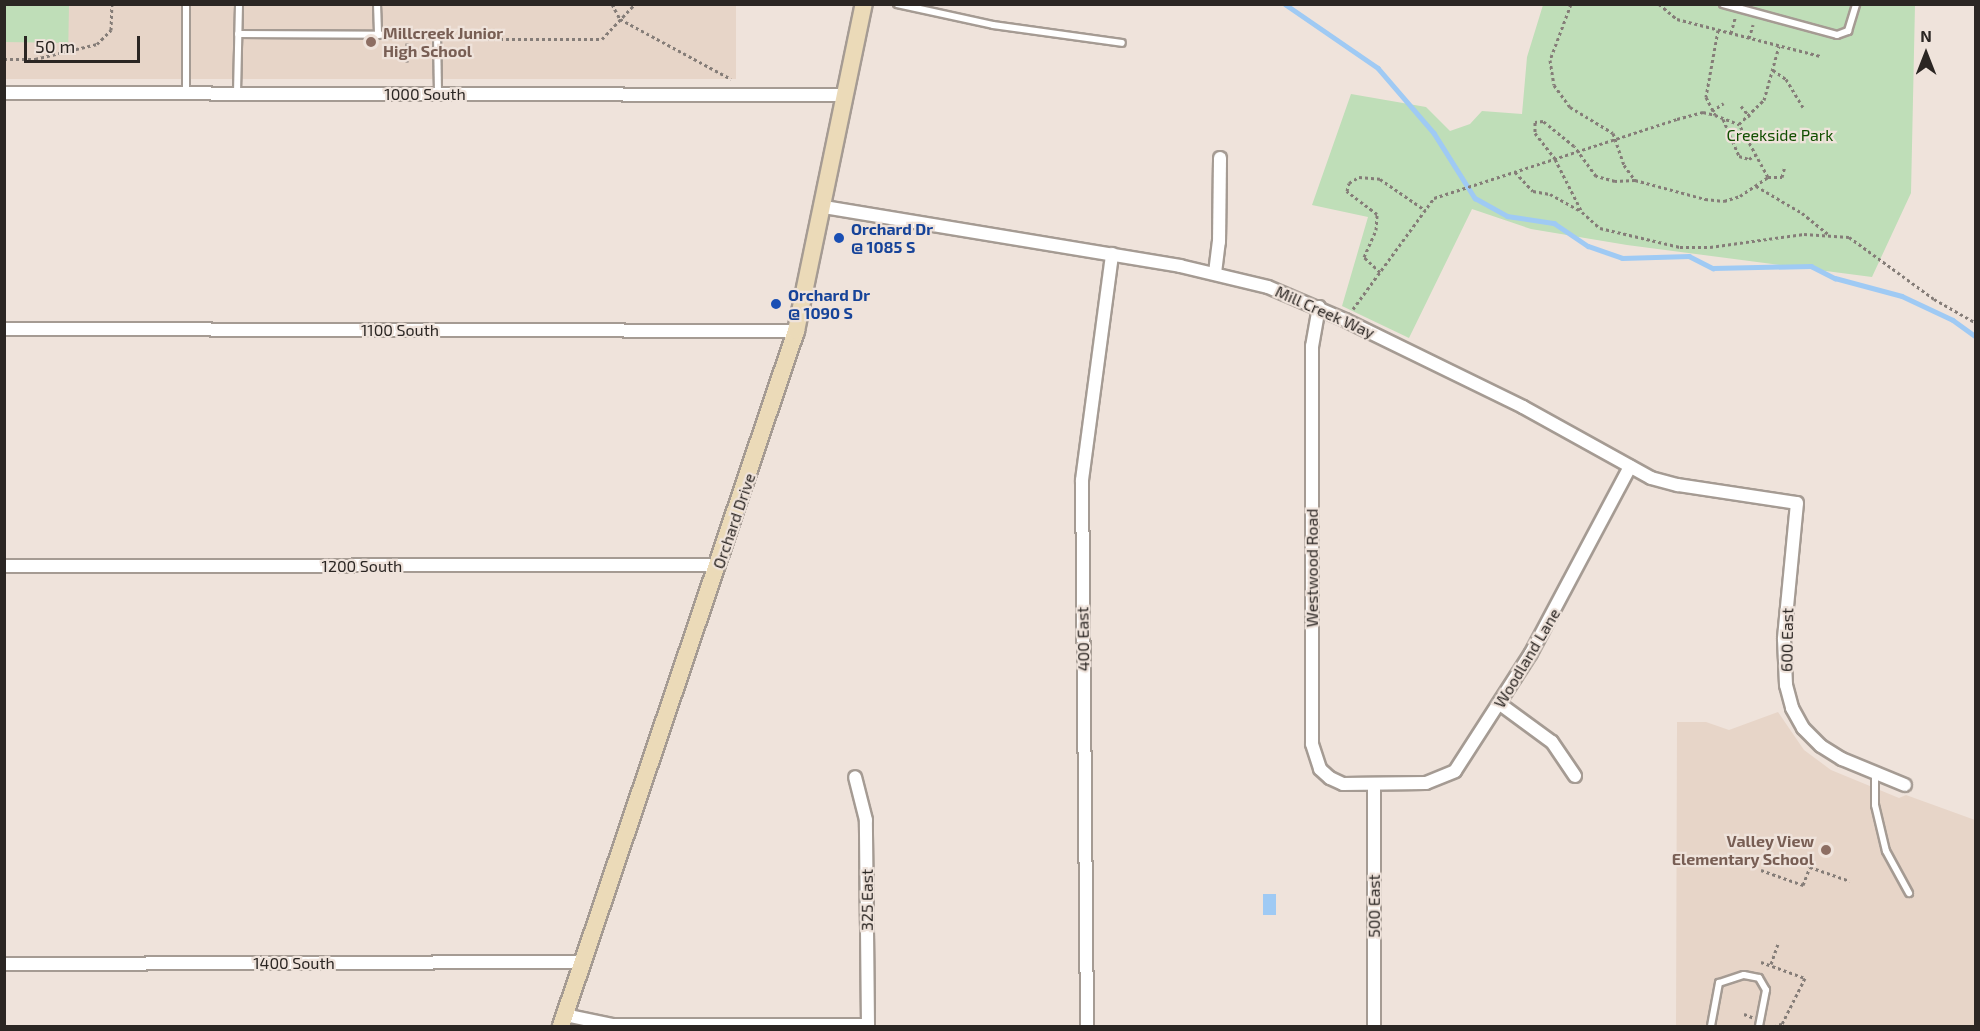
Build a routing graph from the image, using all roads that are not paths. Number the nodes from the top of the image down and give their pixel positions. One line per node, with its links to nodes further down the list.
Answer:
1 (186, 4): 12 (lane)
2 (239, 4): 8 (lane)
3 (377, 4): 9 (lane)
4 (864, 4): 15 (main road, Orchard Drive)
5 (897, 4): 10 (lane)
6 (1723, 4): 7 (lane)
7 (1856, 4)
8 (238, 34): 9 (lane); 13 (lane)
9 (378, 35): 14 (lane)
10 (1122, 43)
11 (4, 93): 12 (street, 1000 South)
12 (186, 93): 13 (street, 1000 South)
13 (237, 94): 14 (street, 1000 South)
14 (438, 94): 15 (street, 1000 South)
15 (846, 95): 17 (main road, Orchard Drive)
16 (1220, 158): 19 (street)
17 (824, 207): 18 (street, Mill Creek Way); 22 (main road, Orchard Drive)
18 (1112, 254): 19 (street, Mill Creek Way); 38 (street, 400 East)
19 (1215, 273): 20 (street, Mill Creek Way)
20 (1319, 308): 23 (street, Mill Creek Way); 31 (street, Westwood Road)
21 (4, 329): 22 (street, 1100 South)
22 (796, 331): 25 (main road, Orchard Drive)
23 (1630, 467): 24 (street, Mill Creek Way); 27 (street, Woodland Lane)
24 (1797, 503): 28 (street, 600 East)
25 (719, 565): 26 (street, 1200 South); 34 (main road, Orchard Drive)
26 (4, 566)
27 (1500, 705): 29 (street); 31 (street, Woodland Lane)
28 (1875, 774): 32 (street, 600 East); 33 (lane)
29 (1575, 776)
30 (855, 777): 37 (street, 325 East)
31 (1374, 784): 39 (street, 500 East)
32 (1905, 784)
33 (1909, 893)
34 (584, 962): 35 (street, 1400 South); 36 (main road, Orchard Drive)
35 (4, 964)
36 (563, 1021): 37 (street)
37 (868, 1025)
38 (1087, 1026)
39 (1374, 1026)
40 (1711, 1026): 41 (lane)
41 (1759, 1026)

